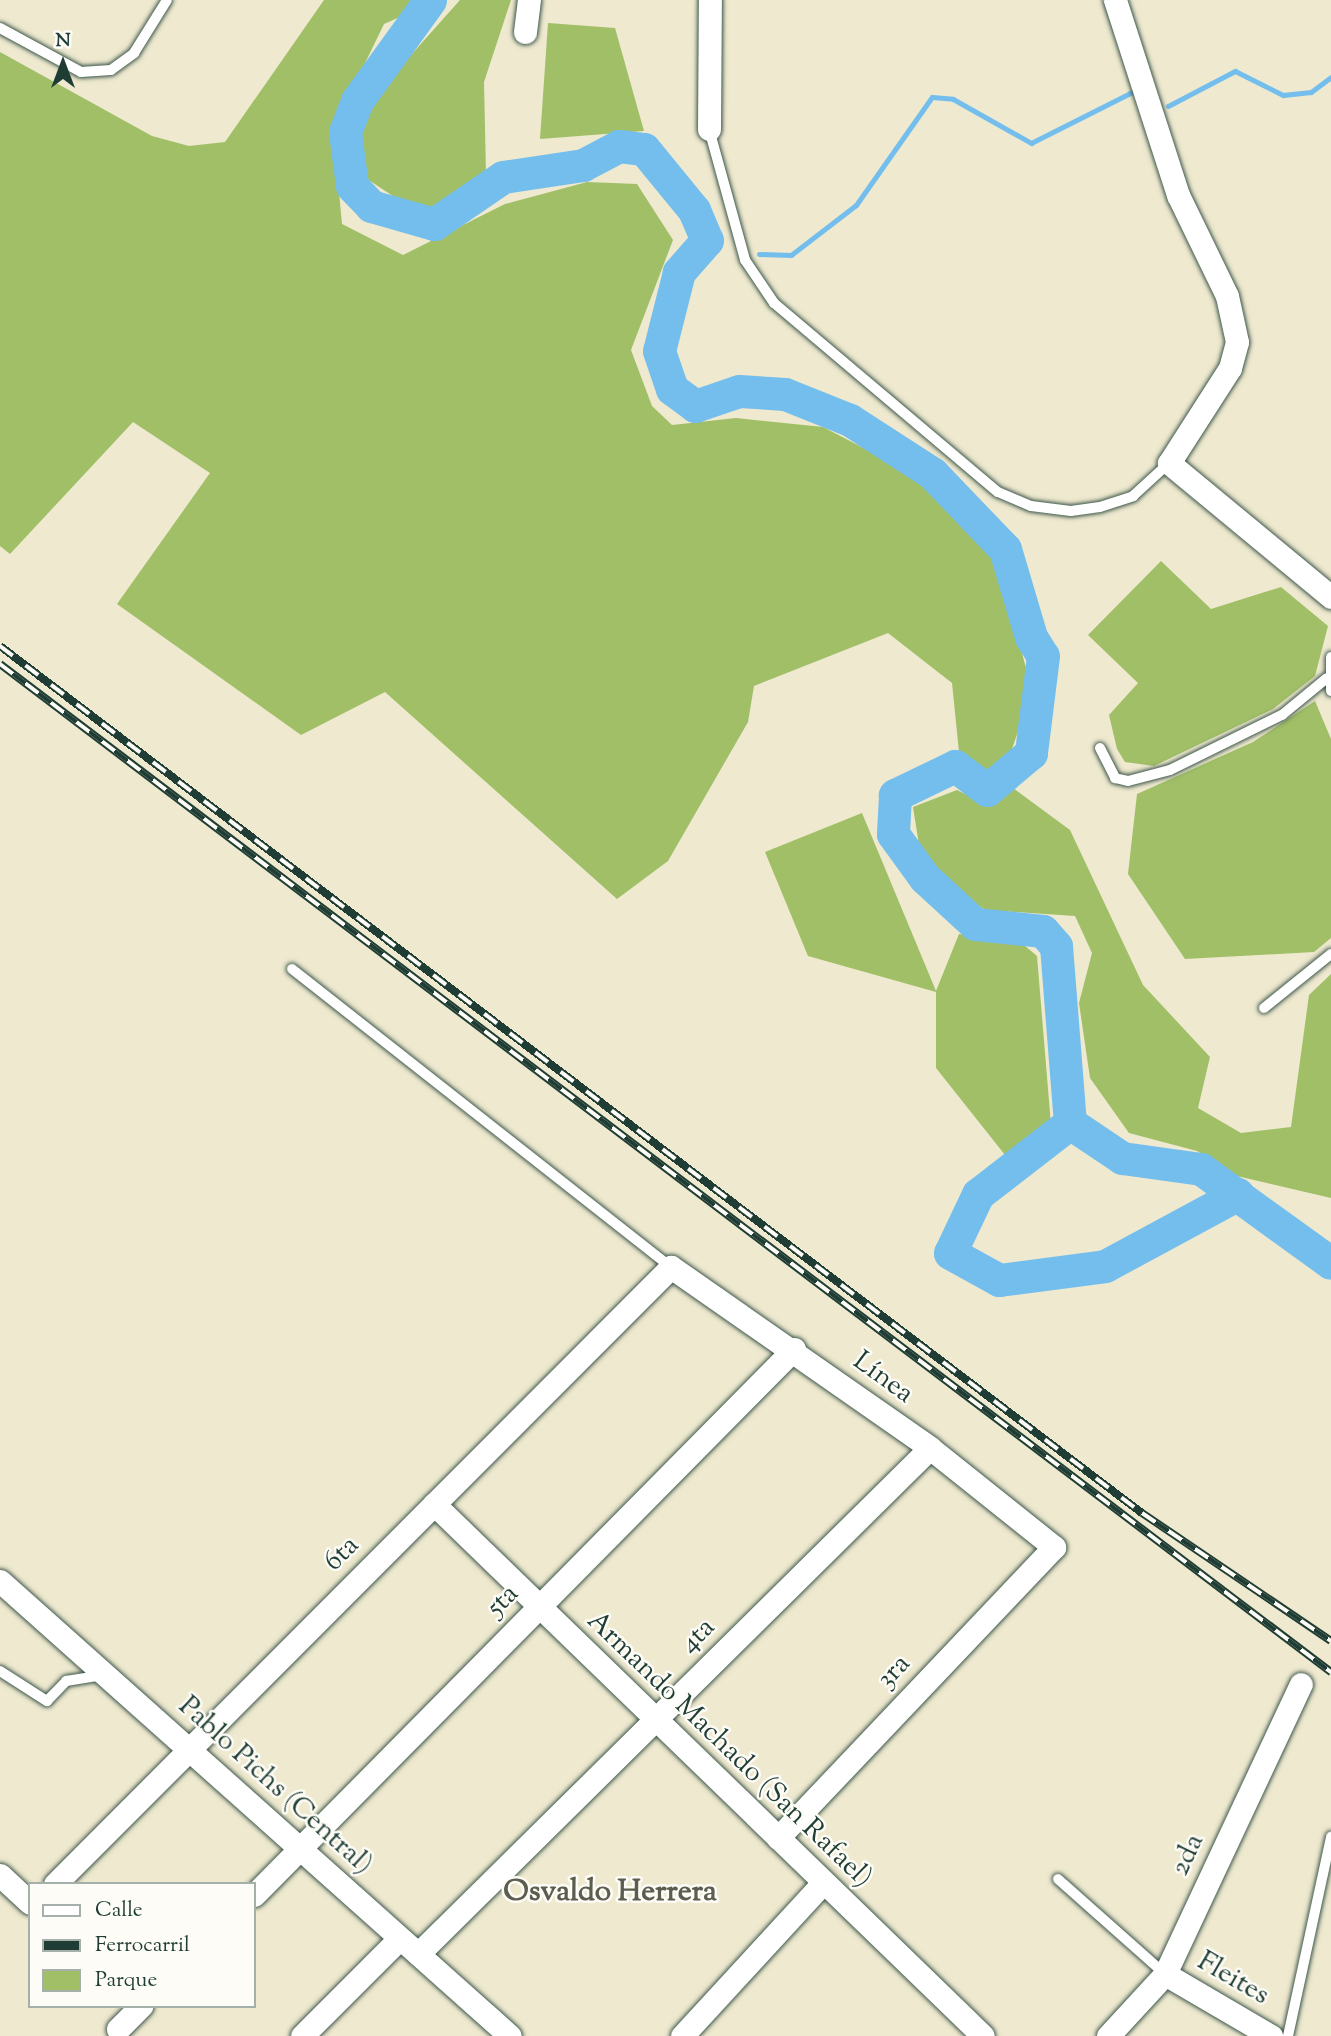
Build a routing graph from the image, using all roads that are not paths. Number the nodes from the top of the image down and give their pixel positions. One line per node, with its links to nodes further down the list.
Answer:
1 (167, 0): 5 (lane)
2 (529, 0): 6 (street)
3 (709, 0): 7 (street)
4 (1115, 0): 8 (street)
5 (0, 28)
6 (525, 32)
7 (709, 129): 8 (lane)
8 (1169, 463): 9 (street)
9 (1331, 597)
10 (1331, 657): 11 (lane)
11 (1327, 678): 12 (lane); 13 (lane)
12 (1331, 691)
13 (1100, 748)
14 (1331, 954): 16 (lane)
15 (292, 969): 17 (lane)
16 (1264, 1008)
17 (671, 1267): 18 (street, Línea); 20 (street, 6ta)
18 (794, 1349): 19 (street, Línea); 23 (street, 5ta)
19 (930, 1448): 21 (street, Línea); 27 (street, 4ta)
20 (434, 1504): 23 (street, Armando Machado (San Rafael)); 28 (street, 6ta)
21 (1054, 1547): 30 (street, 3ra)
22 (0, 1581): 25 (street, Pablo Pichs (Central))
23 (540, 1607): 27 (street, Armando Machado (San Rafael)); 31 (street, 5ta)
24 (0, 1671): 25 (lane)
25 (108, 1675): 28 (street, Pablo Pichs (Central))
26 (1301, 1684): 40 (street, 2da)
27 (657, 1718): 30 (street, Armando Machado (San Rafael)); 39 (street, 4ta)
28 (189, 1749): 31 (street, Pablo Pichs (Central)); 34 (street, 6ta)
29 (1331, 1837): 49 (lane)
30 (778, 1838): 35 (street, Armando Machado (San Rafael))
31 (302, 1847): 36 (street, 5ta); 38 (street, Pablo Pichs (Central))
32 (0, 1875): 37 (street)
33 (1058, 1879): 40 (lane)
34 (57, 1882)
35 (822, 1884): 45 (street); 46 (street, Armando Machado (San Rafael))
36 (256, 1893)
37 (28, 1901)
38 (399, 1939): 39 (street, Pablo Pichs (Central)); 43 (street)
39 (418, 1954): 44 (street, Pablo Pichs (Central))
40 (1165, 1974): 47 (street, 2da); 48 (street, Fleites)
41 (139, 2008): 42 (street)
42 (118, 2029)
43 (302, 2036)
44 (510, 2036)
45 (682, 2036)
46 (984, 2036)
47 (1108, 2036)
48 (1271, 2036)
49 (1288, 2036)

